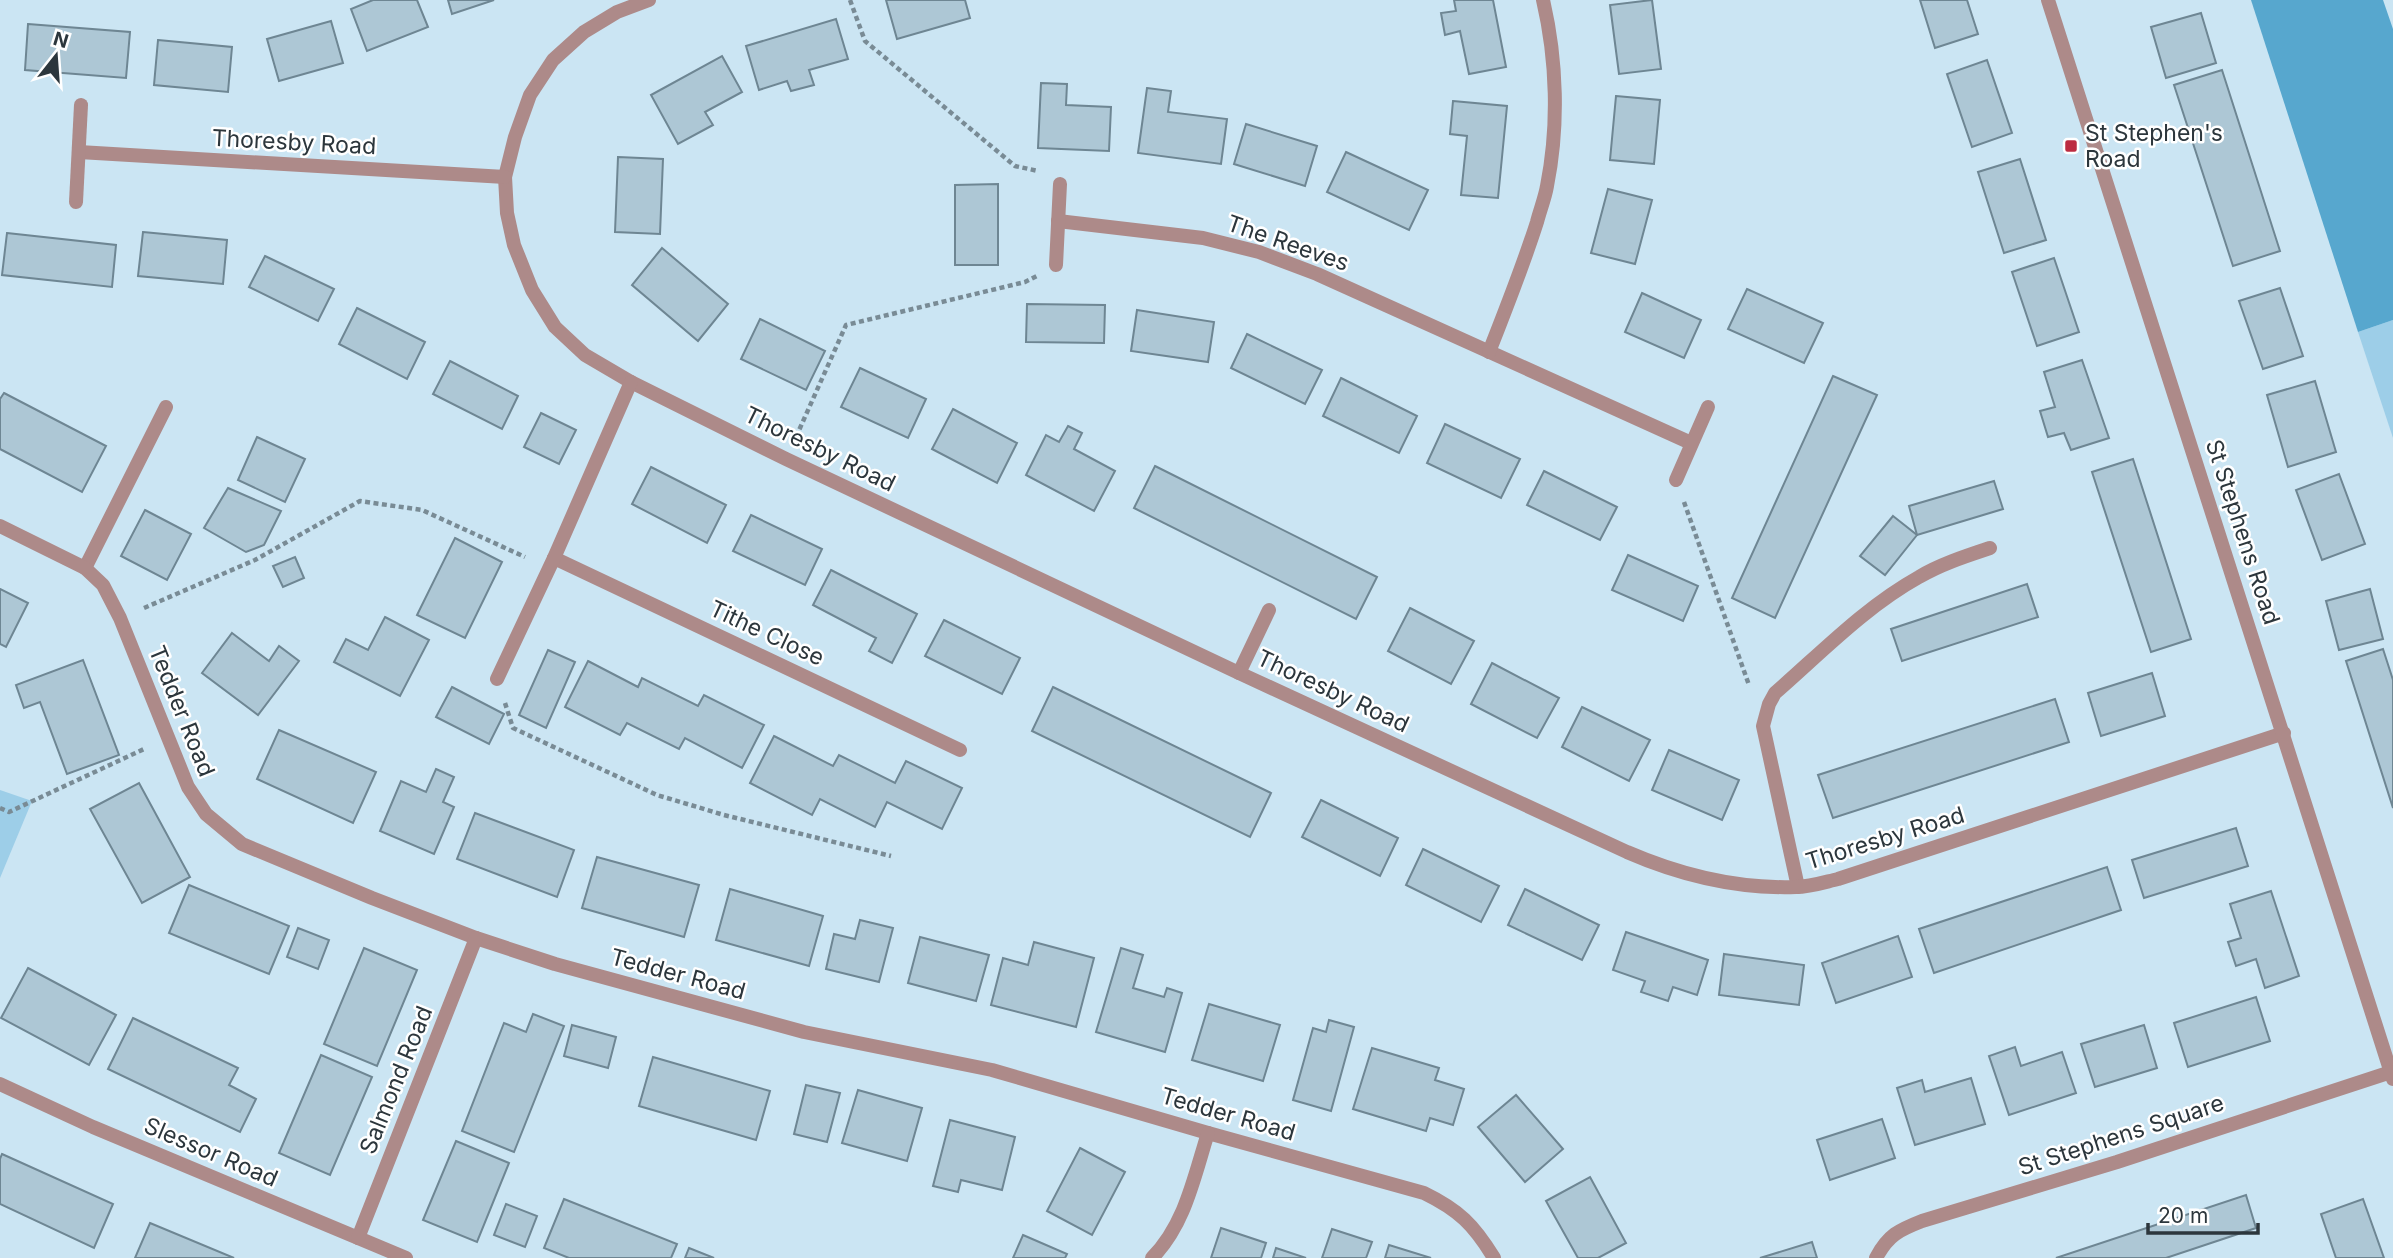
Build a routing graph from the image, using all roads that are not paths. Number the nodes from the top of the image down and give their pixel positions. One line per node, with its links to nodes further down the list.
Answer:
1 (649, 0): 6 (street, Thoresby Road)
2 (1543, 0): 11 (street)
3 (2048, 0): 24 (street, St Stephens Road)
4 (81, 105): 5 (street)
5 (79, 152): 6 (street, Thoresby Road); 8 (street)
6 (505, 177): 12 (street, Thoresby Road)
7 (1060, 184): 9 (street)
8 (76, 202)
9 (1058, 221): 10 (street); 11 (street, The Reeves)
10 (1056, 265)
11 (1489, 352): 15 (street, The Reeves)
12 (631, 382): 19 (street); 22 (street, Thoresby Road)
13 (166, 407): 20 (street)
14 (1708, 407): 15 (street)
15 (1691, 443): 16 (street)
16 (1676, 480)
17 (0, 526): 20 (street, Tedder Road)
18 (1990, 548): 26 (street)
19 (554, 558): 23 (street); 25 (street, Tithe Close)
20 (85, 568): 27 (street, Tedder Road)
21 (1269, 610): 22 (street)
22 (1239, 673): 26 (street, Thoresby Road)
23 (497, 679)
24 (2284, 733): 26 (street, Thoresby Road); 28 (street, St Stephens Road)
25 (960, 750)
26 (1798, 887)
27 (476, 938): 30 (street, Tedder Road); 31 (street, Salmond Road)
28 (2392, 1075): 35 (street, St Stephens Square)
29 (0, 1084): 31 (street, Slessor Road)
30 (1208, 1133): 33 (street); 34 (street, Tedder Road)
31 (358, 1238): 32 (street, Slessor Road)
32 (406, 1258)
33 (1152, 1258)
34 (1494, 1258)
35 (1877, 1258)

